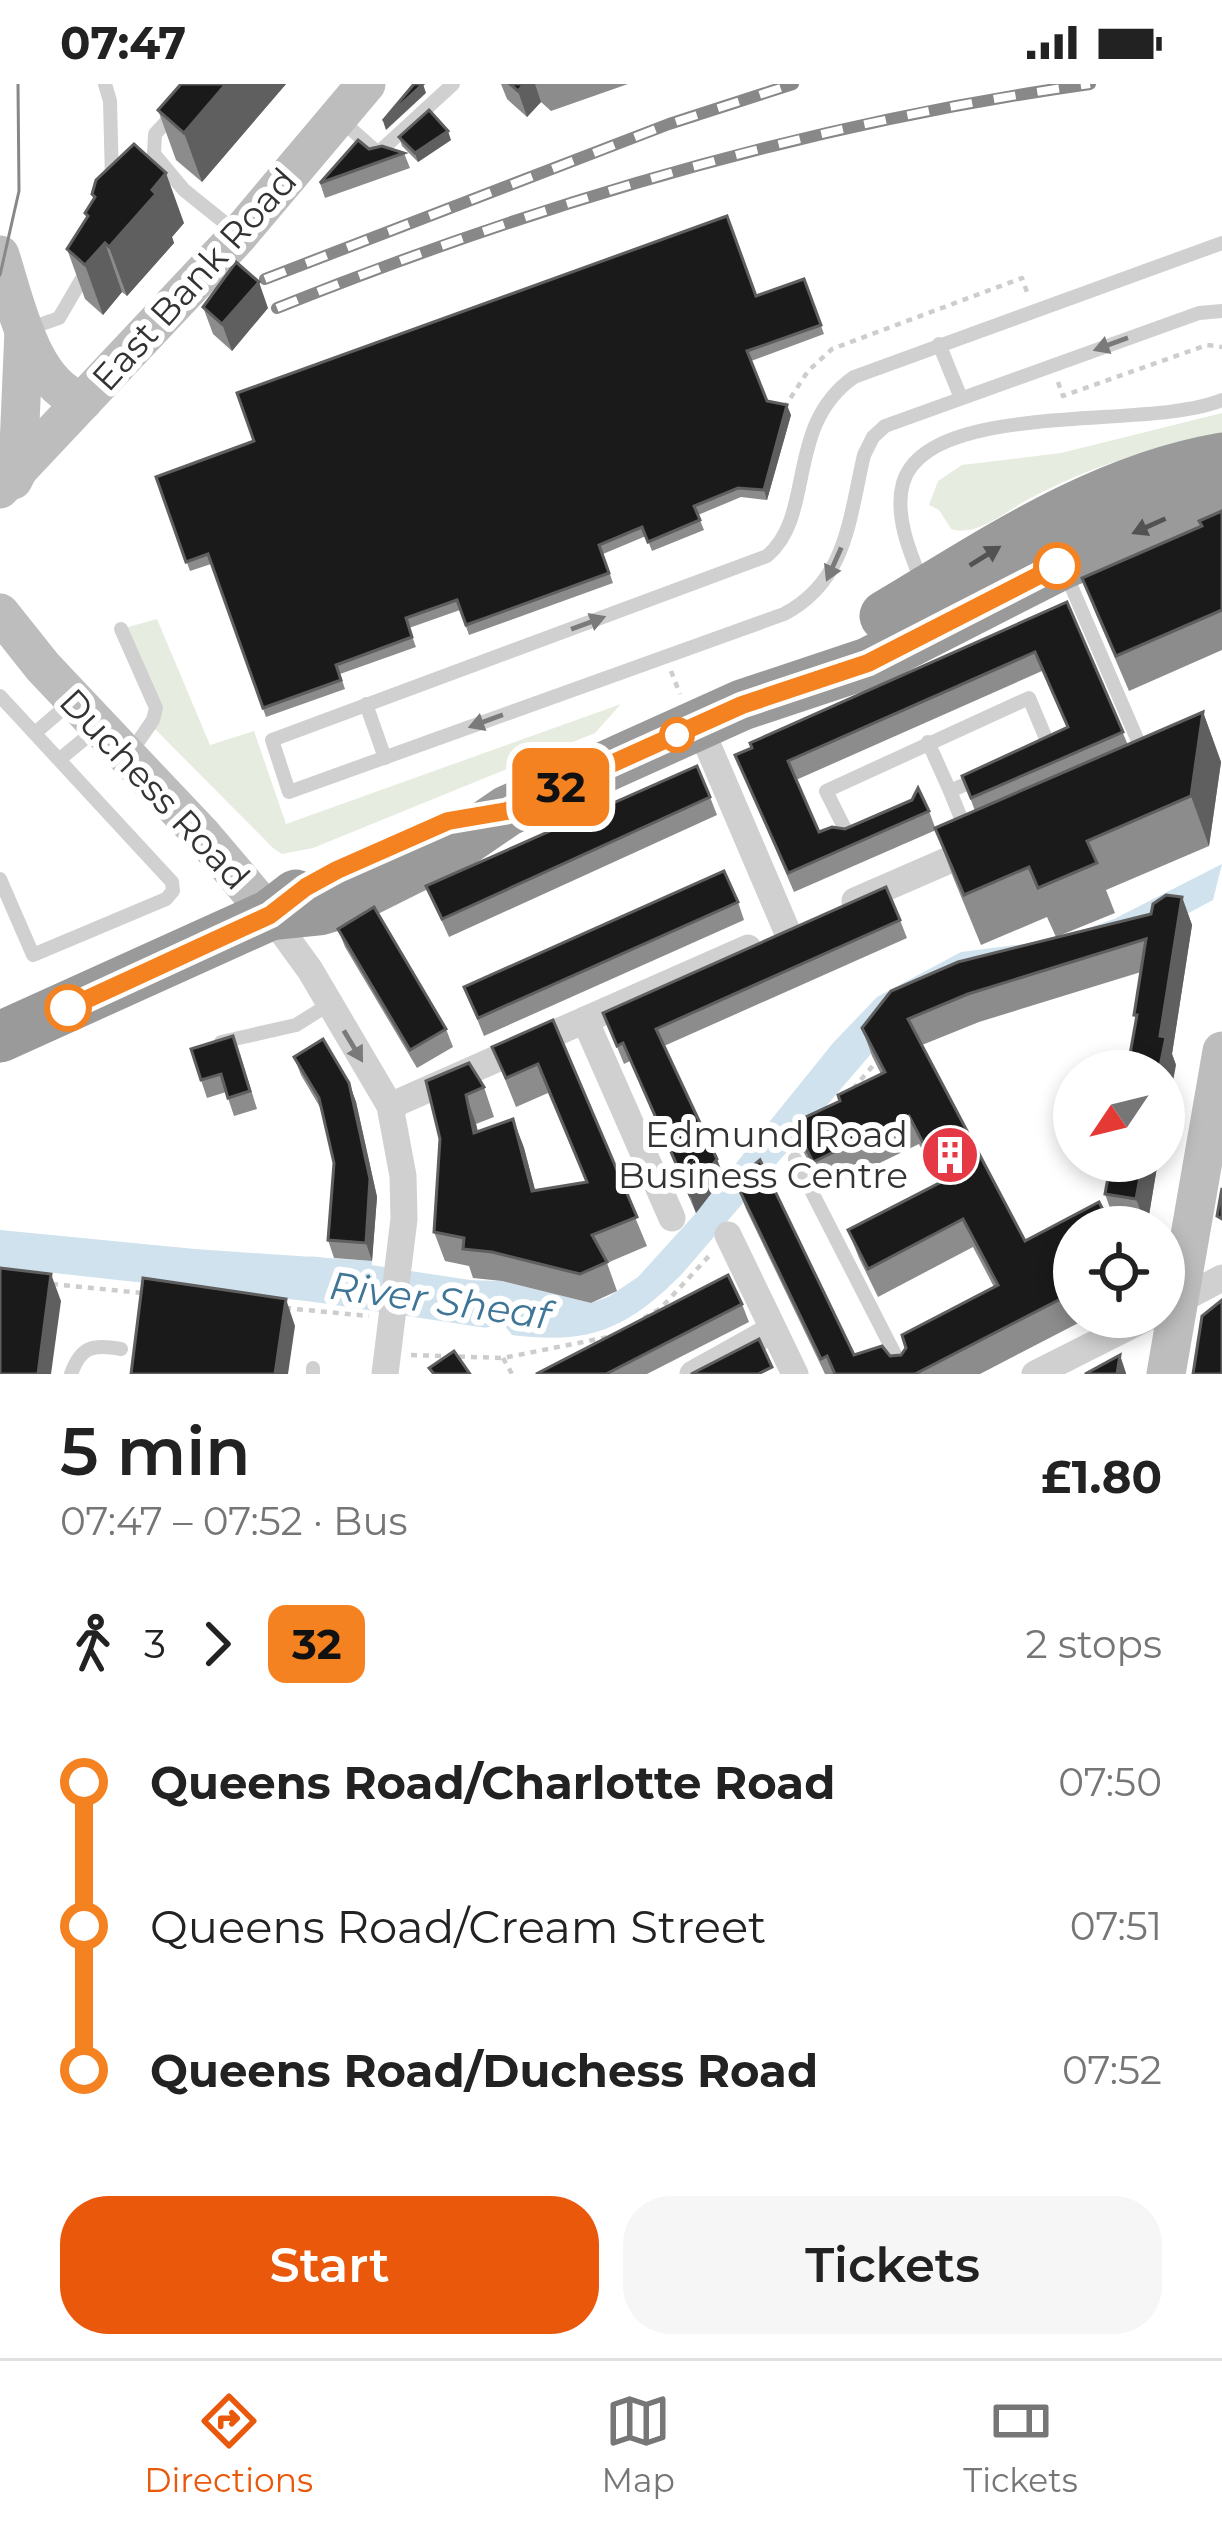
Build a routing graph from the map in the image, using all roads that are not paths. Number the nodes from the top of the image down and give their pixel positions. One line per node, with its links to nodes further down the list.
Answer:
1 (105, 84): 6 (lane)
2 (201, 84): 7 (lane)
3 (366, 84): 5 (street, East Bank Road)
4 (454, 84): 5 (lane)
5 (338, 117): 7 (street, East Bank Road)
6 (110, 202)
7 (239, 234): 16 (street, East Bank Road)
8 (1222, 243): 13 (lane)
9 (0, 255): 12 (street)
10 (90, 259): 12 (lane)
11 (1222, 311): 14 (lane, one-way to 14)
12 (24, 330): 16 (street); 18 (street)
13 (939, 344): 14 (lane); 25 (lane, one-way to 13)
14 (961, 398): 32 (lane, one-way to 32)
15 (1222, 400): 21 (lane)
16 (83, 401): 18 (street, East Bank Road)
17 (1222, 458): 21 (highway, one-way to 17)
18 (6, 487)
19 (1222, 494): 20 (highway, one-way to 20)
20 (1062, 564): 21 (highway); 34 (lane)
21 (932, 608): 27 (highway)
22 (0, 613): 26 (street, Duchess Road)
23 (121, 629): 30 (lane)
24 (0, 696): 28 (lane)
25 (366, 704): 32 (lane); 32 (lane)
26 (86, 714): 28 (lane); 30 (street, Duchess Road); 33 (lane)
27 (720, 715): 40 (highway); 41 (street)
28 (35, 733): 33 (lane)
29 (928, 742): 31 (lane); 36 (lane); 37 (lane)
30 (128, 757): 40 (street, Duchess Road)
31 (1030, 757)
32 (385, 758)
33 (60, 759): 39 (lane)
34 (1151, 771)
35 (990, 773): 36 (lane)
36 (950, 790): 38 (lane)
37 (864, 831)
38 (984, 845): 41 (street)
39 (0, 879)
40 (270, 915): 42 (street, Duchess Road); 44 (highway)
41 (806, 922): 43 (street)
42 (328, 1005): 45 (lane); 48 (street, Duchess Road, one-way to 48)
43 (585, 1020): 48 (street); 51 (street)
44 (0, 1037)
45 (214, 1043)
46 (1222, 1051): 47 (street)
47 (1218, 1094): 50 (street)
48 (390, 1106): 59 (street, Duchess Road)
49 (795, 1159): 63 (lane)
50 (1185, 1212)
51 (672, 1218)
52 (728, 1235): 55 (street)
53 (1222, 1279): 54 (street)
54 (1185, 1298)
55 (772, 1330): 61 (street); 62 (street)
56 (1106, 1338): 64 (street)
57 (1161, 1338): 65 (street)
58 (121, 1349): 60 (lane)
59 (386, 1363)
60 (71, 1374)
61 (693, 1374)
62 (795, 1374)
63 (905, 1374)
64 (1035, 1374)
65 (1166, 1374)

